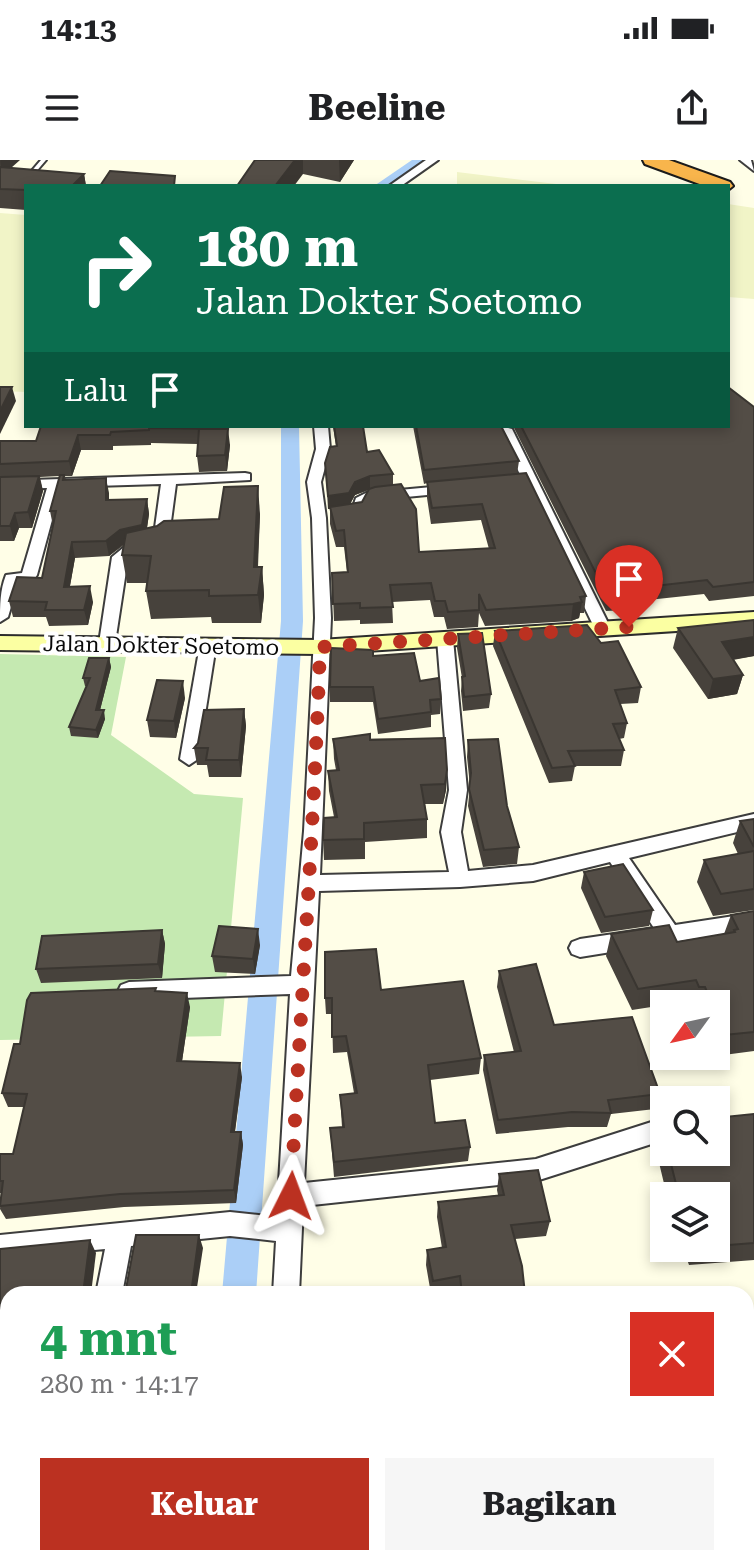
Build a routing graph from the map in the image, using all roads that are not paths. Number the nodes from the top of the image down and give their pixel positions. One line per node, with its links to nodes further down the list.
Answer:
1 (44, 160): 6 (lane)
2 (433, 160): 7 (street)
3 (652, 160): 8 (highway)
4 (745, 160): 5 (street)
5 (754, 168)
6 (37, 182)
7 (397, 184)
8 (720, 184)
9 (321, 428): 16 (street)
10 (505, 429): 19 (street)
11 (245, 477): 12 (street)
12 (169, 480): 13 (street); 22 (street)
13 (55, 484): 14 (street); 17 (street)
14 (0, 485)
15 (472, 487): 16 (street)
16 (319, 518): 24 (street)
17 (0, 617)
18 (754, 619): 19 (street, Jalan Dokter Soetomo)
19 (603, 629): 20 (street, Jalan Dokter Soetomo)
20 (445, 639): 24 (street, Jalan Dokter Soetomo); 28 (street)
21 (0, 643): 22 (street, Jalan Dokter Soetomo)
22 (107, 643): 23 (street, Jalan Dokter Soetomo)
23 (208, 645): 24 (street, Jalan Dokter Soetomo); 25 (street)
24 (309, 647): 29 (street)
25 (189, 759)
26 (754, 821): 27 (street)
27 (616, 855): 28 (street); 31 (street)
28 (460, 879): 29 (street)
29 (310, 883): 33 (street)
30 (754, 921): 31 (street)
31 (669, 933): 32 (street)
32 (580, 948)
33 (294, 986): 34 (street); 36 (street)
34 (114, 992)
35 (650, 1133): 36 (street)
36 (291, 1196): 37 (street)
37 (277, 1230): 38 (street); 41 (street)
38 (120, 1237): 39 (street); 40 (street)
39 (0, 1247)
40 (111, 1286)
41 (285, 1286)

